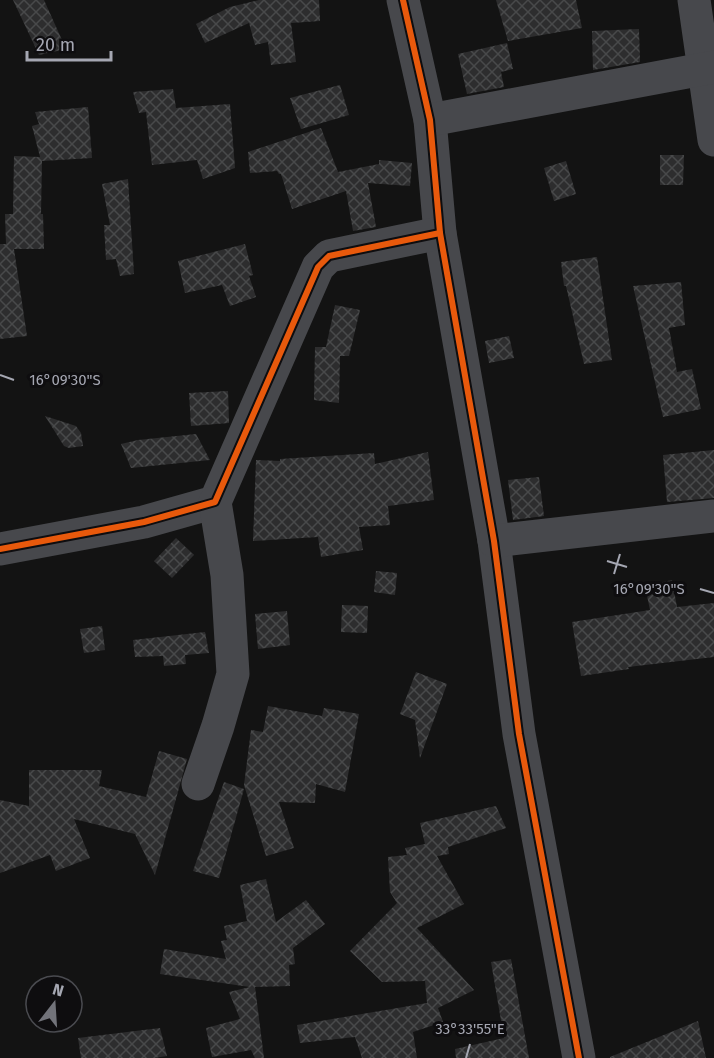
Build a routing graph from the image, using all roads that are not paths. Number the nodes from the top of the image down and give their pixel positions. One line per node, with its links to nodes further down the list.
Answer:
1 (403, 0): 4 (street)
2 (694, 0): 3 (street)
3 (708, 68): 4 (street); 5 (street)
4 (430, 120): 6 (street)
5 (714, 140)
6 (440, 233): 7 (street); 9 (street)
7 (215, 502): 10 (street); 11 (street)
8 (714, 516): 9 (street)
9 (494, 541): 12 (street)
10 (0, 549)
11 (198, 784)
12 (579, 1058)

